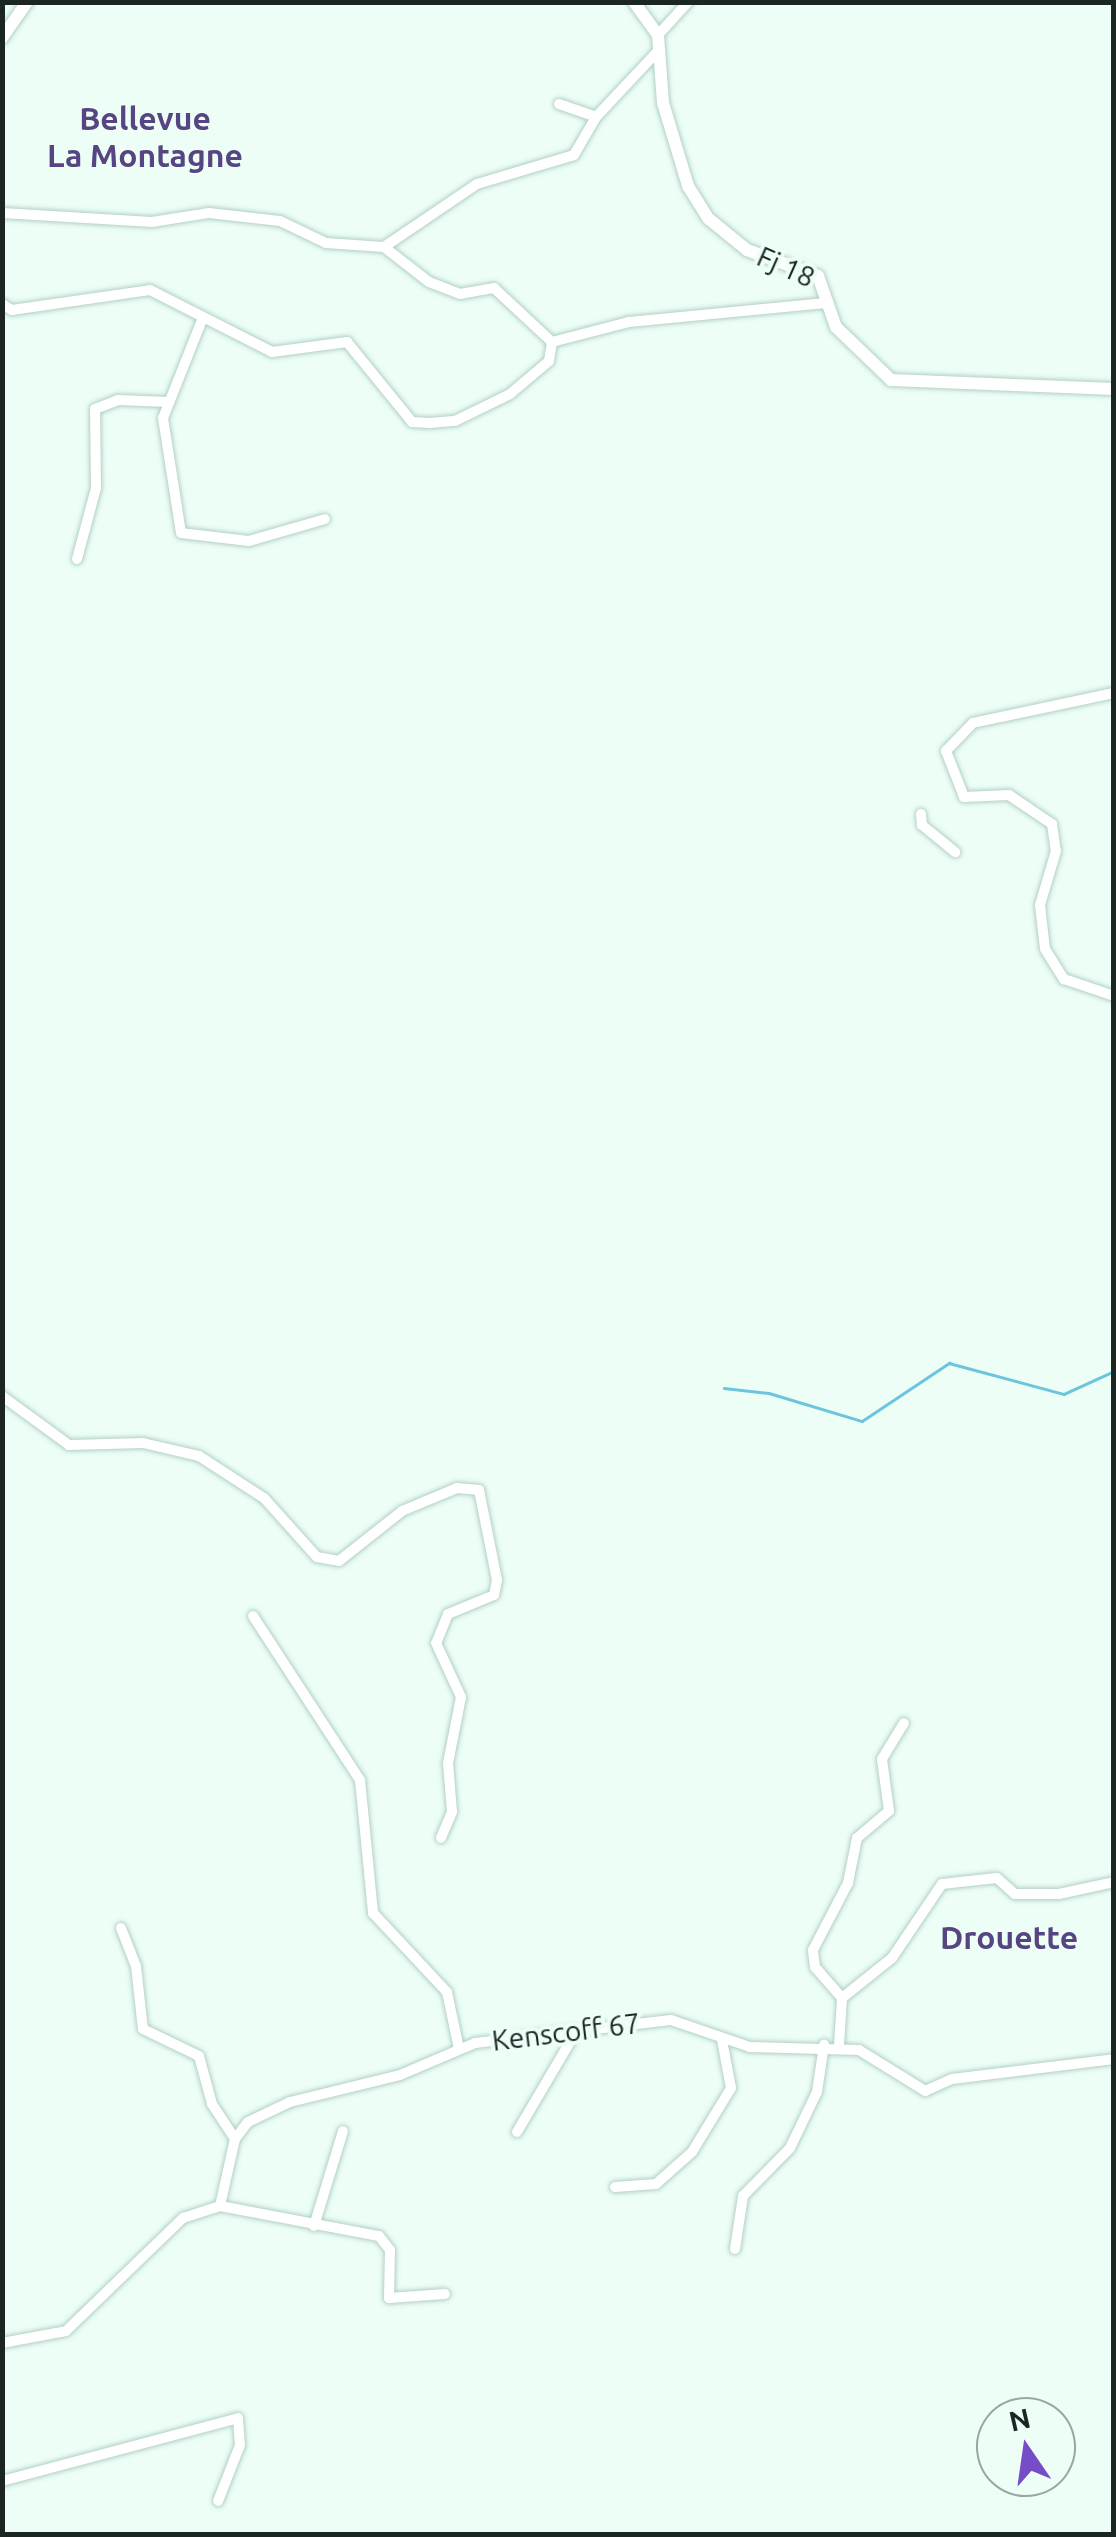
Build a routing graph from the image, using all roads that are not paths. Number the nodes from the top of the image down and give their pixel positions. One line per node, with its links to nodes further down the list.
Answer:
1 (27, 2): 4 (street)
2 (634, 2): 5 (street)
3 (688, 2): 5 (street)
4 (2, 38)
5 (659, 43): 7 (street); 10 (street, Fj 18)
6 (559, 104): 7 (street)
7 (596, 117): 9 (street)
8 (2, 214): 9 (street)
9 (384, 247): 13 (street)
10 (828, 302): 13 (street); 14 (street, Fj 18)
11 (2, 304): 12 (street)
12 (202, 320): 13 (street); 15 (street)
13 (552, 342)
14 (1114, 390)
15 (168, 402): 16 (street); 17 (street)
16 (326, 519)
17 (77, 560)
18 (1114, 694): 21 (street)
19 (921, 814): 20 (street)
20 (955, 852)
21 (1114, 996)
22 (2, 1396): 25 (street)
23 (252, 1616): 33 (street)
24 (904, 1724): 28 (street)
25 (441, 1838)
26 (1114, 1882): 28 (street)
27 (120, 1928): 37 (street)
28 (842, 1998): 32 (street)
29 (576, 2032): 30 (street, Kenscoff 67); 33 (street, Kenscoff 67); 36 (street)
30 (722, 2040): 31 (street, Kenscoff 67); 38 (street)
31 (824, 2045): 32 (street, Kenscoff 67); 41 (street)
32 (839, 2045): 34 (street, Kenscoff 67)
33 (460, 2049): 37 (street, Kenscoff 67)
34 (1114, 2059)
35 (343, 2131): 40 (street)
36 (517, 2132)
37 (235, 2140): 39 (street)
38 (615, 2187)
39 (220, 2206): 40 (street); 43 (street)
40 (314, 2226): 42 (street)
41 (735, 2250)
42 (445, 2294)
43 (2, 2343)
44 (2, 2481): 45 (street)
45 (218, 2501)

